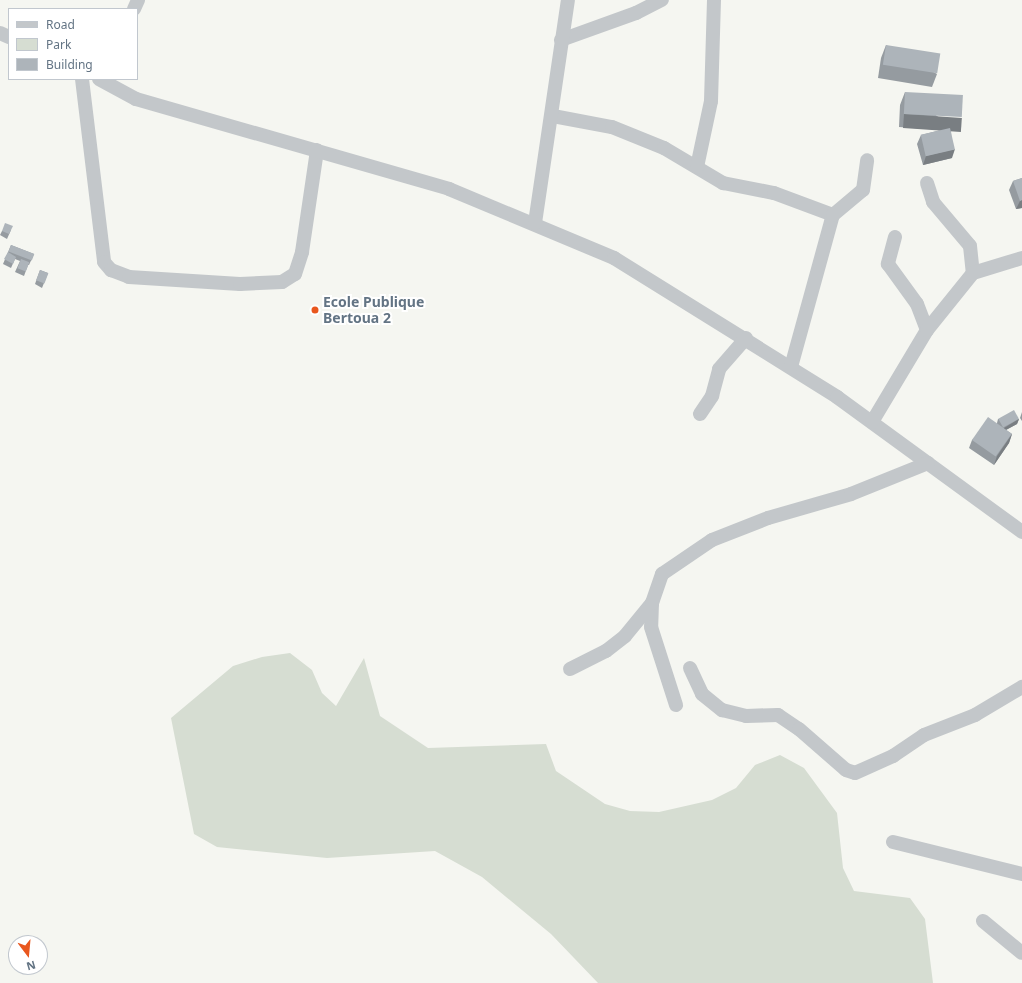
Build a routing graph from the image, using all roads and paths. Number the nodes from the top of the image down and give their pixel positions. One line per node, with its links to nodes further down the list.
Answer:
1 (568, 0): 4 (street)
2 (662, 0): 4 (street)
3 (714, 0): 12 (street)
4 (561, 40): 9 (street)
5 (82, 80): 10 (street)
6 (101, 80): 8 (street)
7 (121, 80): 8 (street)
8 (136, 100): 10 (street)
9 (554, 116): 12 (street); 15 (street)
10 (317, 150): 15 (street)
11 (867, 160): 14 (street)
12 (697, 167): 14 (street)
13 (927, 183): 18 (street)
14 (833, 215): 21 (street)
15 (535, 223): 20 (street)
16 (895, 237): 19 (street)
17 (1022, 258): 18 (street)
18 (973, 273): 19 (street)
19 (927, 330): 23 (street)
20 (746, 338): 21 (street); 22 (street)
21 (791, 367): 23 (street)
22 (700, 414)
23 (872, 422): 24 (street)
24 (928, 464): 25 (street); 26 (street)
25 (1022, 532)
26 (652, 602): 28 (street); 30 (street)
27 (690, 668): 29 (street)
28 (570, 669)
29 (1022, 687)
30 (676, 705)
31 (893, 842): 32 (street)
32 (1022, 874)
33 (983, 921): 34 (street)
34 (1022, 953)

